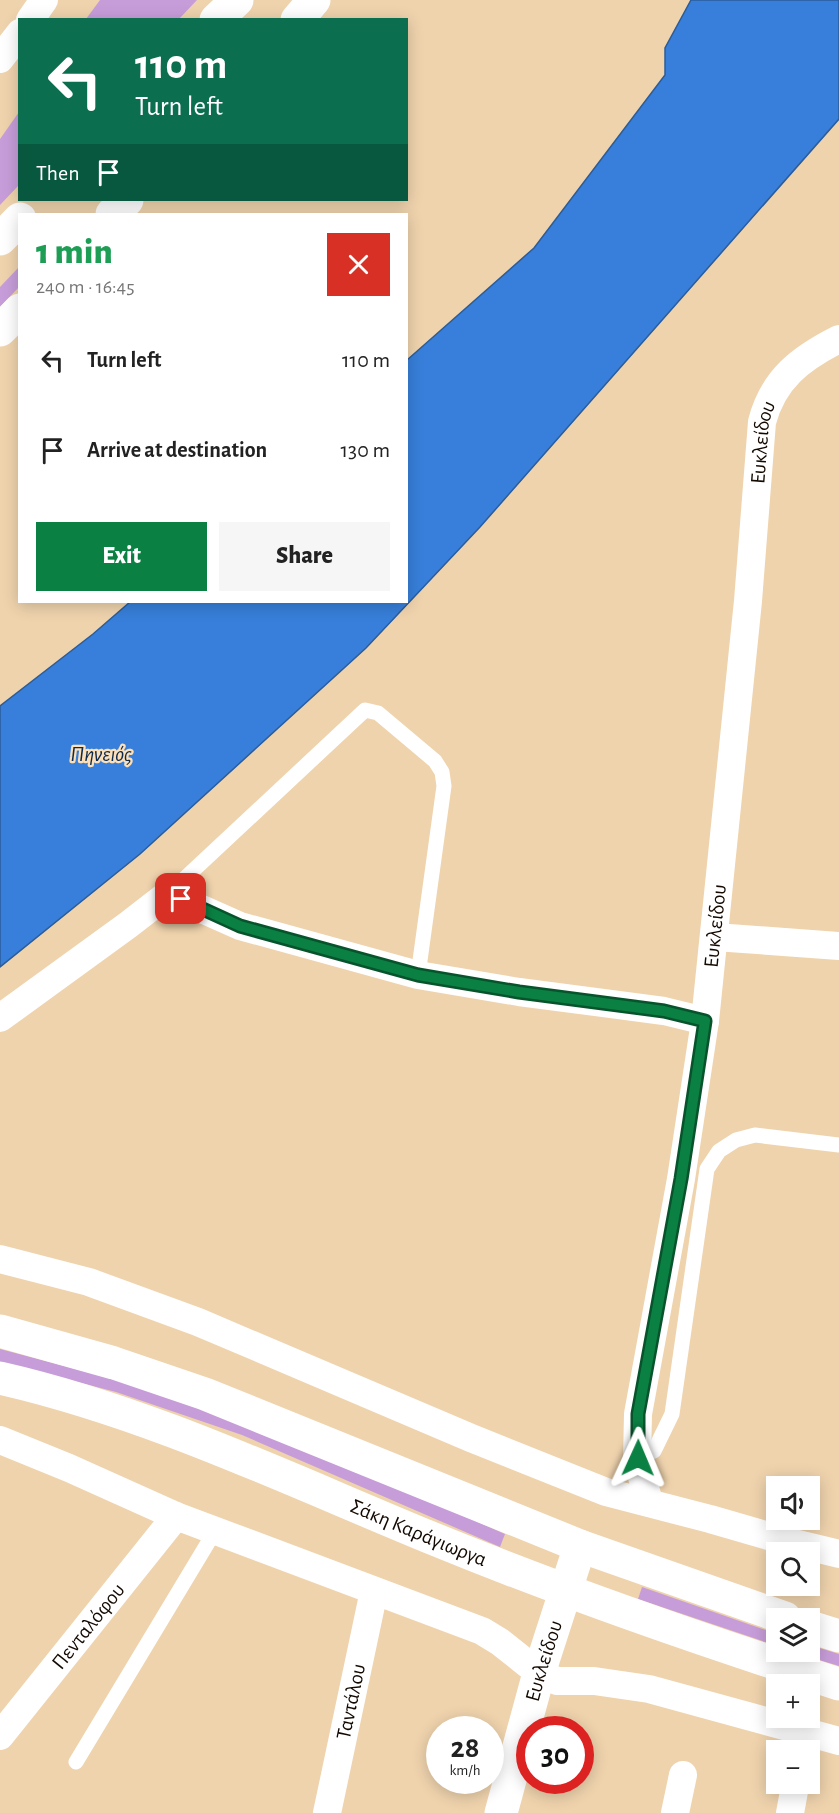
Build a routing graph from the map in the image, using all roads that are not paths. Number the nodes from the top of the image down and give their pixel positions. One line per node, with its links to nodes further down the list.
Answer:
1 (44, 0): 4 (street)
2 (237, 0): 5 (main road)
3 (314, 0): 6 (main road)
4 (31, 18)
5 (218, 18)
6 (299, 18)
7 (18, 36): 8 (street)
8 (0, 59)
9 (38, 201): 11 (main road)
10 (126, 201): 12 (main road)
11 (25, 213)
12 (113, 213)
13 (18, 221): 14 (main road)
14 (0, 239)
15 (18, 312): 16 (main road)
16 (0, 330)
17 (839, 339): 19 (street, Ευκλείδου)
18 (168, 894): 21 (street); 21 (lane); 22 (street)
19 (715, 937): 20 (street); 23 (street, Ευκλείδου)
20 (839, 946)
21 (418, 975): 23 (street)
22 (0, 1018)
23 (705, 1021): 29 (street, Ευκλείδου)
24 (839, 1145): 29 (lane)
25 (0, 1259): 30 (street)
26 (0, 1331): 33 (main road)
27 (0, 1378): 35 (main road, Σάκη Καράγιωργα)
28 (0, 1440): 31 (street)
29 (638, 1458): 30 (street, Ευκλείδου)
30 (649, 1502): 34 (street)
31 (176, 1516): 32 (street); 42 (street, Πενταλόφου)
32 (215, 1531): 36 (street); 44 (lane)
33 (580, 1546): 35 (main road, Ευκλείδου); 37 (main road)
34 (839, 1554)
35 (566, 1589): 40 (main road, Ευκλείδου); 41 (main road, Σάκη Καράγιωργα)
36 (374, 1591): 40 (street); 46 (street, Ταντάλου)
37 (766, 1611)
38 (820, 1630): 39 (main road)
39 (839, 1636)
40 (539, 1673): 43 (street); 47 (main road, Ευκλείδου)
41 (839, 1684)
42 (0, 1736)
43 (839, 1741)
44 (76, 1762)
45 (683, 1775): 48 (street)
46 (327, 1813)
47 (501, 1813)
48 (675, 1813)

